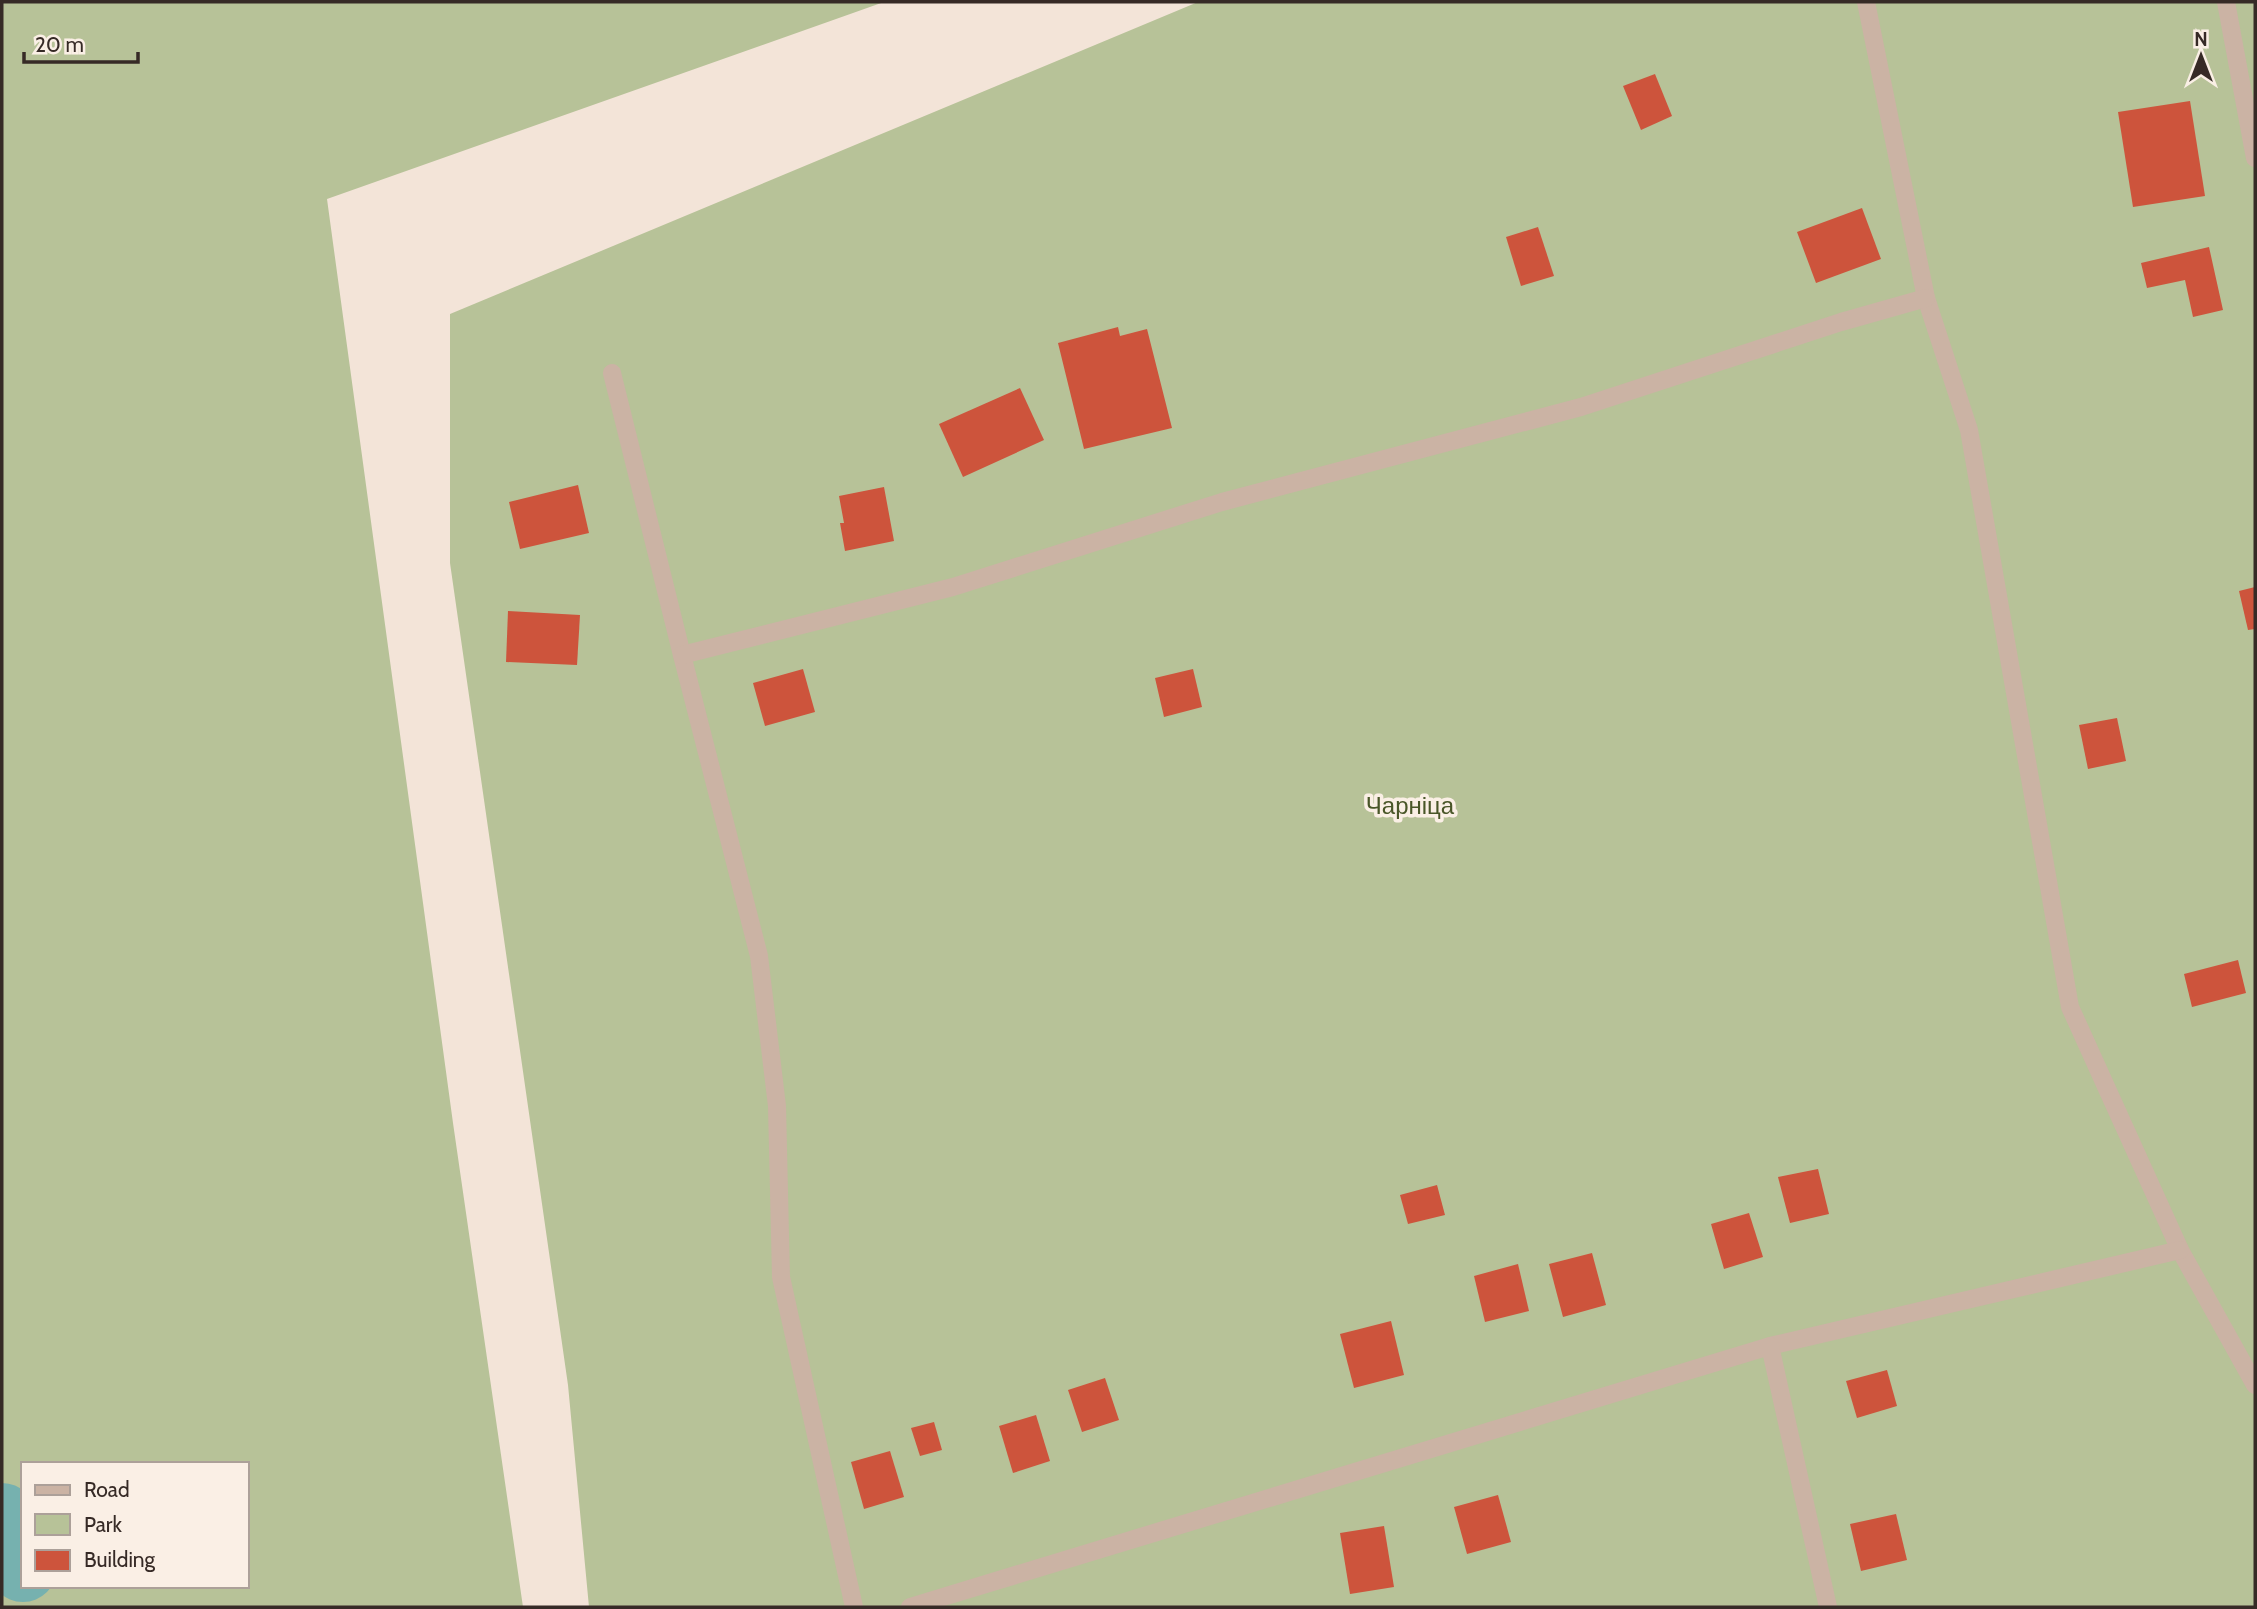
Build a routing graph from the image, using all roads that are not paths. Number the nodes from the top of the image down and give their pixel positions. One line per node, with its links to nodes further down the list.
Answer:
1 (1866, 2): 4 (street)
2 (2227, 2): 3 (street)
3 (2255, 158)
4 (1926, 298): 6 (street); 7 (street)
5 (612, 373): 6 (street)
6 (682, 655): 10 (street)
7 (2180, 1250): 8 (street); 9 (street)
8 (1770, 1346): 11 (street); 12 (street)
9 (2255, 1385)
10 (854, 1607)
11 (910, 1607)
12 (1828, 1607)

